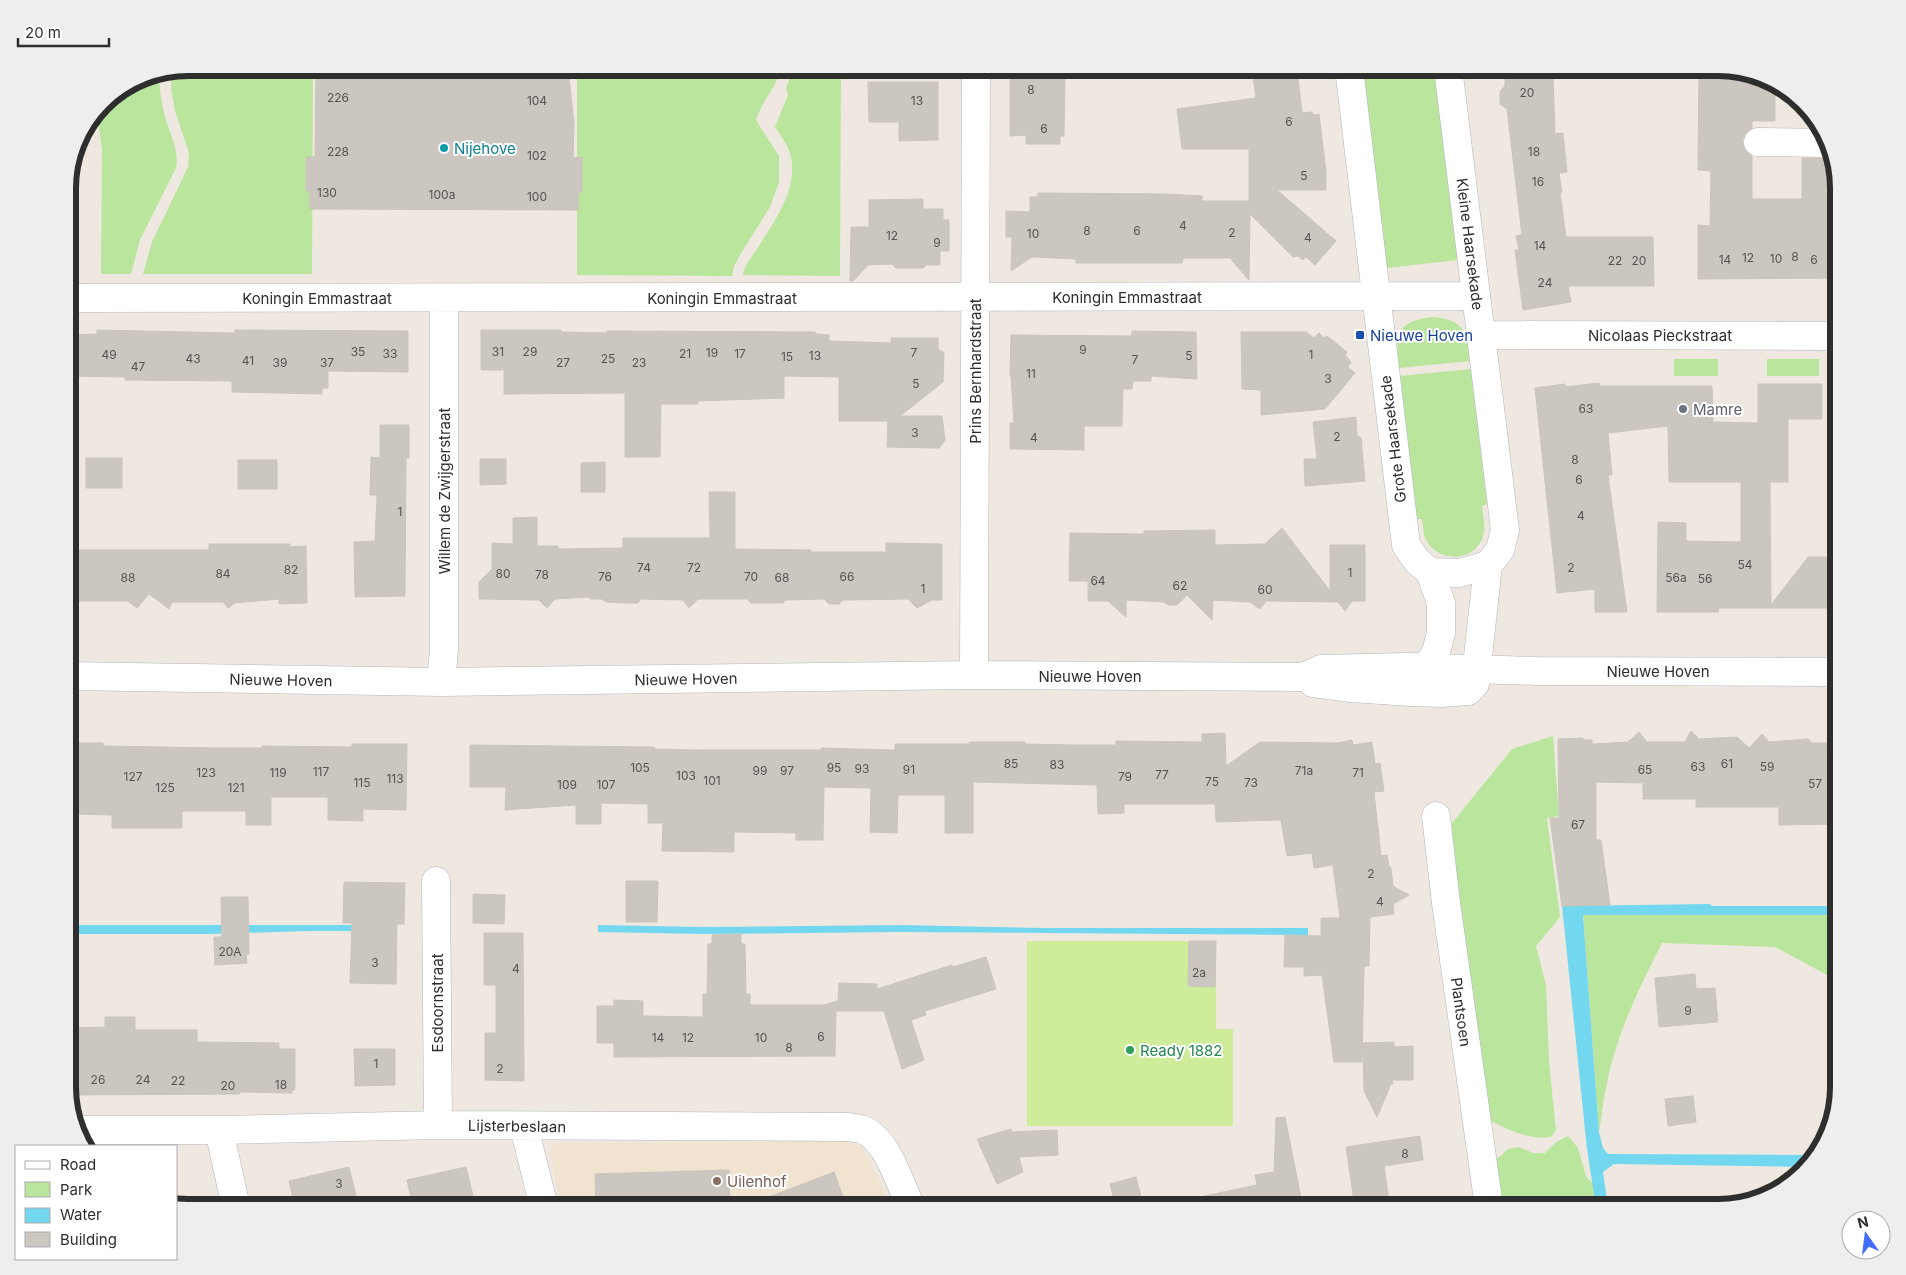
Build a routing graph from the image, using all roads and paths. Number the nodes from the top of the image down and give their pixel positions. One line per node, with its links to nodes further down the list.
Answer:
1 (976, 76): 9 (street, Prins Bernhardstraat)
2 (1350, 76): 7 (street, Grote Haarsekade)
3 (1449, 76): 6 (street, Kleine Haarsekade)
4 (1758, 142): 5 (street)
5 (1820, 143)
6 (1476, 296): 7 (street); 11 (street, Kleine Haarsekade)
7 (1376, 297): 9 (street, Koningin Emmastraat); 14 (street, Grote Haarsekade)
8 (76, 298): 10 (street, Koningin Emmastraat)
9 (976, 298): 10 (street, Koningin Emmastraat); 18 (street, Prins Bernhardstraat)
10 (444, 299): 21 (street, Willem de Zwijgerstraat)
11 (1481, 335): 12 (street, Nicolaas Pieckstraat); 13 (street, Kleine Haarsekade)
12 (1830, 336)
13 (1488, 565): 14 (street); 16 (street, Kleine Haarsekade)
14 (1430, 572): 15 (street, Grote Haarsekade)
15 (1426, 668): 16 (street, Nieuwe Hoven); 20 (street, Nieuwe Hoven)
16 (1478, 669): 17 (street, Nieuwe Hoven); 20 (street, Nieuwe Hoven)
17 (1830, 672)
18 (974, 675): 20 (street, Nieuwe Hoven); 21 (street, Nieuwe Hoven)
19 (76, 676): 21 (street, Nieuwe Hoven)
20 (1303, 677)
21 (441, 682)
22 (1436, 816): 31 (street, Plantsoen)
23 (436, 881): 24 (street, Esdoornstraat)
24 (438, 1125): 25 (street, Lijsterbeslaan); 27 (street, Lijsterbeslaan)
25 (524, 1127): 29 (street); 30 (street, Lijsterbeslaan)
26 (85, 1130): 27 (street, Lijsterbeslaan)
27 (218, 1130): 28 (street)
28 (234, 1199)
29 (542, 1199)
30 (907, 1199)
31 (1488, 1199)

